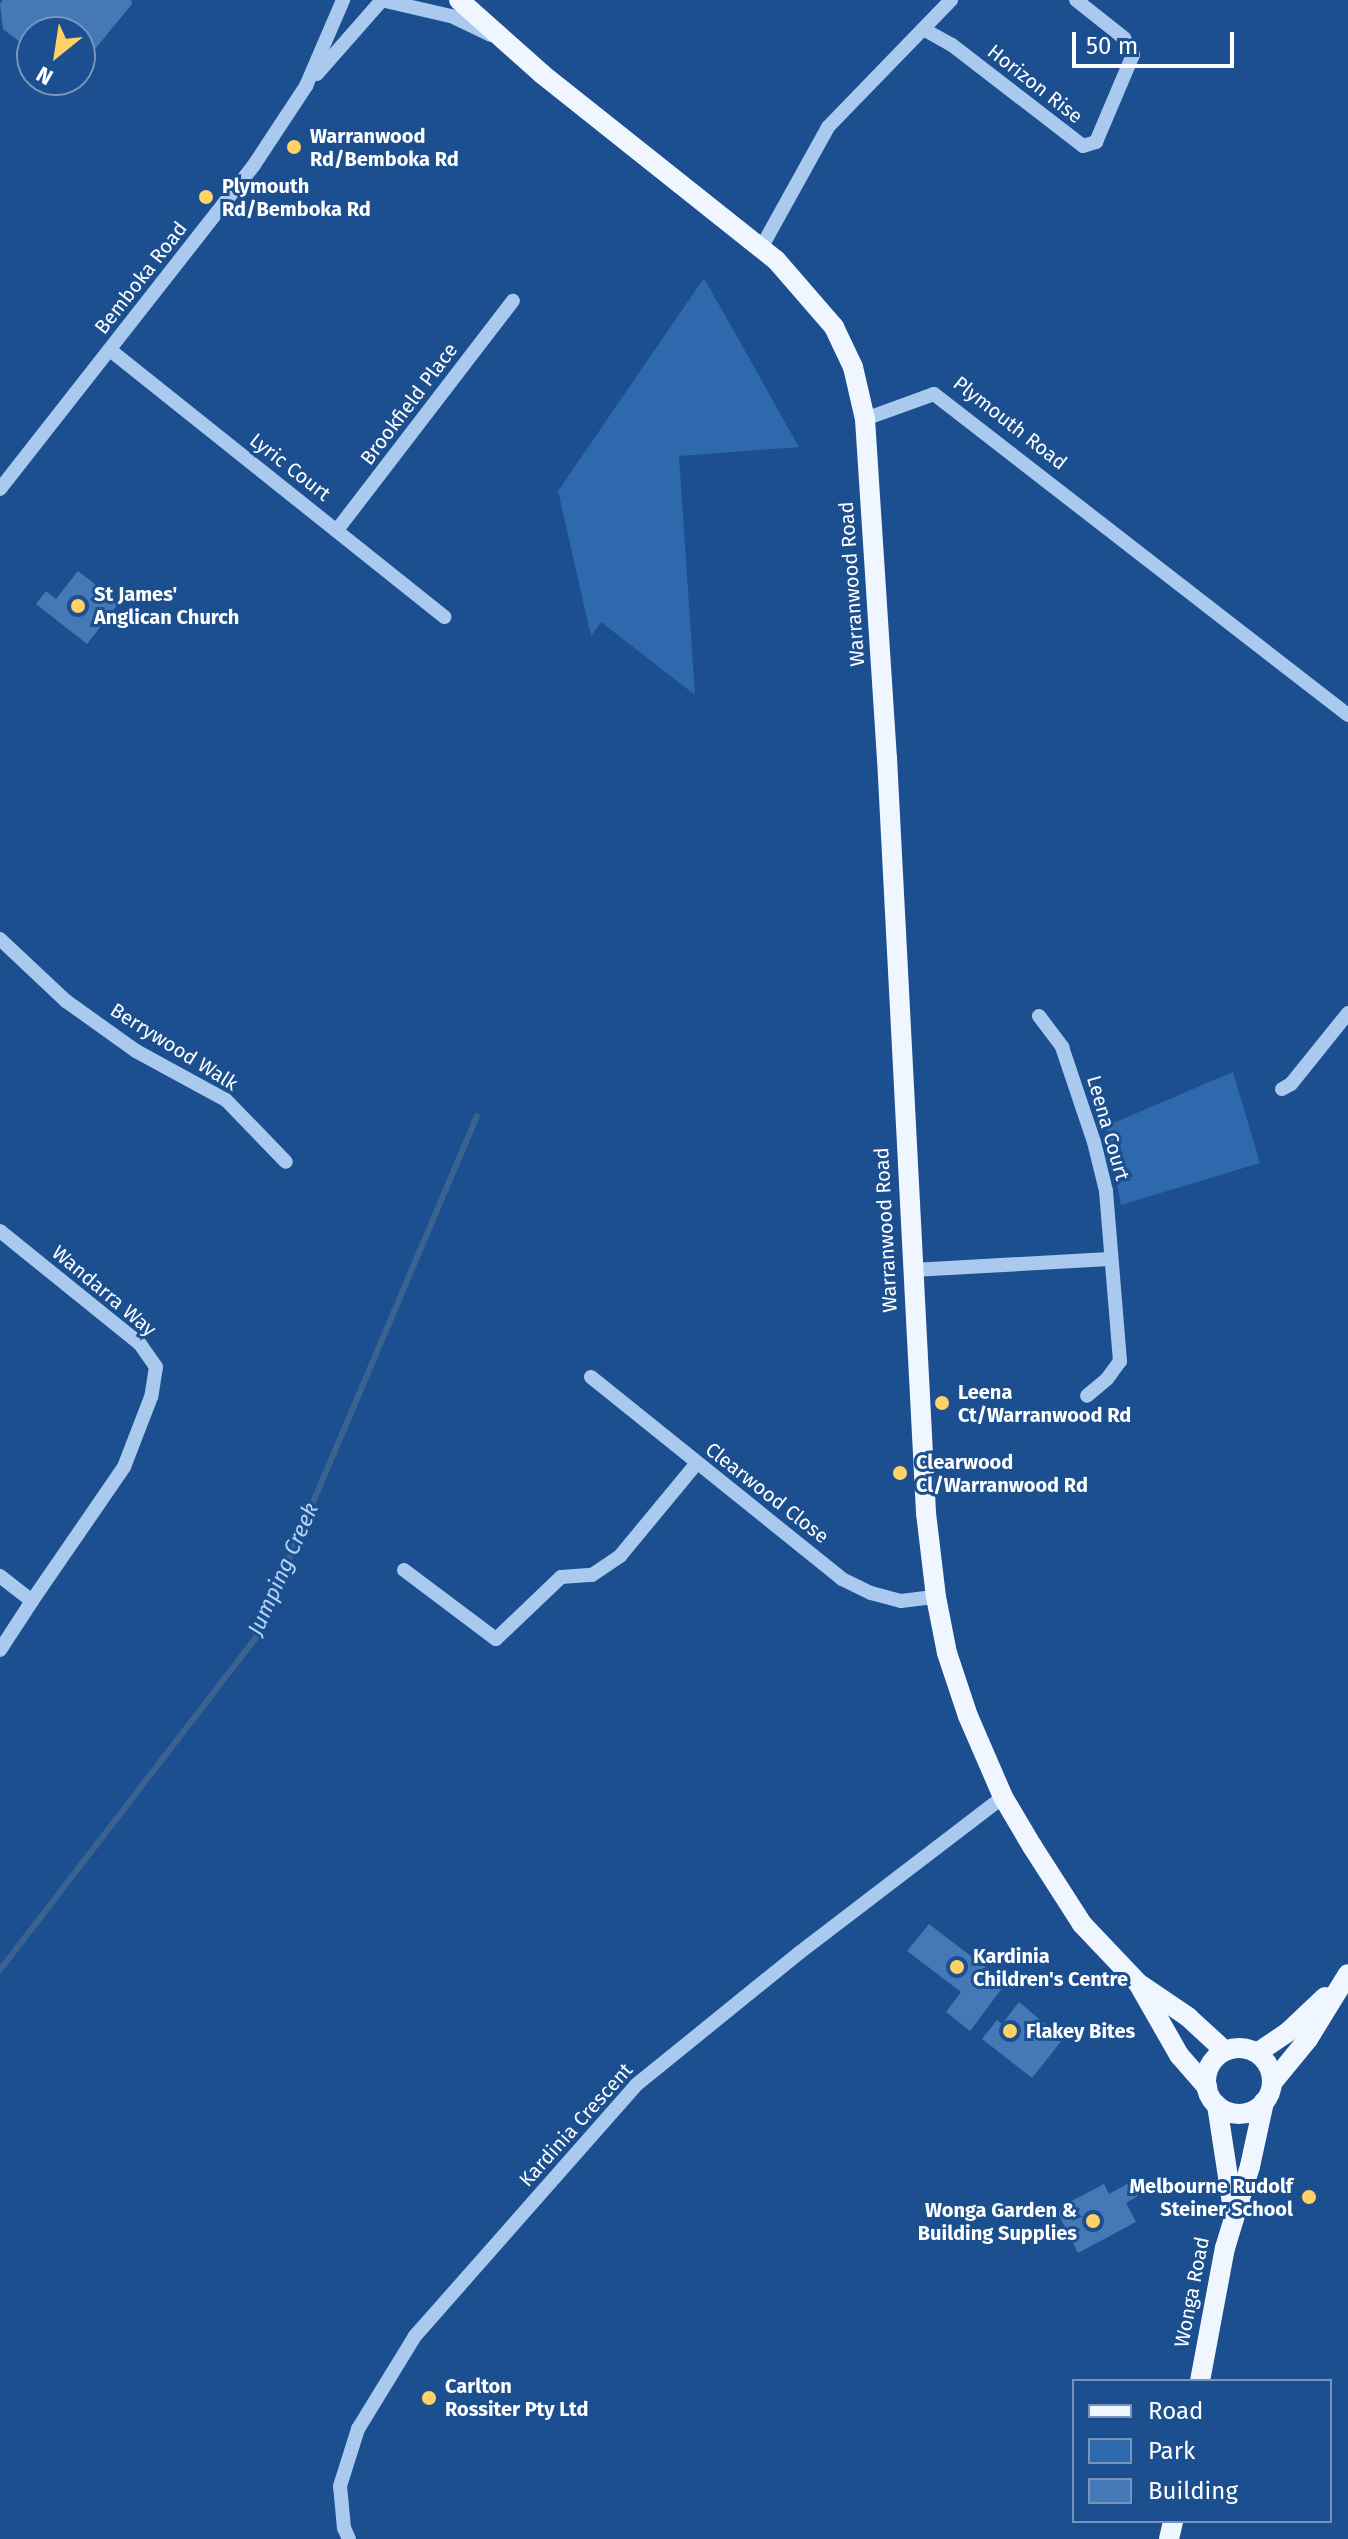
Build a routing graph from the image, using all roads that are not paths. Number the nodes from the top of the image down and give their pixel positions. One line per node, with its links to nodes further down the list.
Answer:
1 (343, 0): 9 (street, Bemboka Road)
2 (381, 0): 8 (street); 9 (street, Bemboka Road)
3 (459, 0): 8 (main road)
4 (481, 0): 8 (main road)
5 (951, 0): 7 (street)
6 (1076, 0): 7 (street, Horizon Rise)
7 (925, 30): 10 (street)
8 (506, 42): 10 (main road)
9 (306, 86): 12 (street, Bemboka Road)
10 (761, 248): 13 (main road)
11 (513, 301): 15 (street, Brookfield Place)
12 (110, 350): 14 (street, Bemboka Road); 15 (street, Lyric Court)
13 (865, 419): 17 (street, Plymouth Road); 25 (main road, Warranwood Road)
14 (0, 489)
15 (337, 530): 16 (street, Lyric Court)
16 (444, 617)
17 (1348, 715)
18 (0, 939): 22 (street, Berrywood Walk)
19 (1348, 1013): 21 (street)
20 (1039, 1016): 24 (street, Leena Court)
21 (1282, 1089)
22 (286, 1162)
23 (0, 1231): 32 (street, Wandarra Way)
24 (1109, 1259): 25 (street); 27 (street, Leena Court)
25 (913, 1270): 31 (main road, Warranwood Road)
26 (591, 1377): 28 (street, Clearwood Close)
27 (1087, 1396)
28 (697, 1463): 29 (street); 31 (street, Clearwood Close)
29 (404, 1570)
30 (0, 1576): 32 (street)
31 (936, 1597): 34 (main road, Warranwood Road)
32 (32, 1601): 33 (street, Wandarra Way)
33 (0, 1650)
34 (1003, 1797): 36 (main road, Warranwood Road); 44 (street, Kardinia Crescent)
35 (1348, 1975): 38 (main road, Wonga Road); 40 (main road, Wonga Road)
36 (1138, 1983): 37 (main road, Warranwood Road); 39 (main road, Warranwood Road)
37 (1225, 2051): 38 (main road); 39 (main road)
38 (1257, 2053): 40 (main road)
39 (1207, 2087): 41 (main road)
40 (1268, 2093): 41 (main road); 42 (main road, Wonga Road)
41 (1217, 2105): 42 (main road, Wonga Road)
42 (1233, 2213): 43 (main road, Wonga Road)
43 (1200, 2379)
44 (349, 2539)

